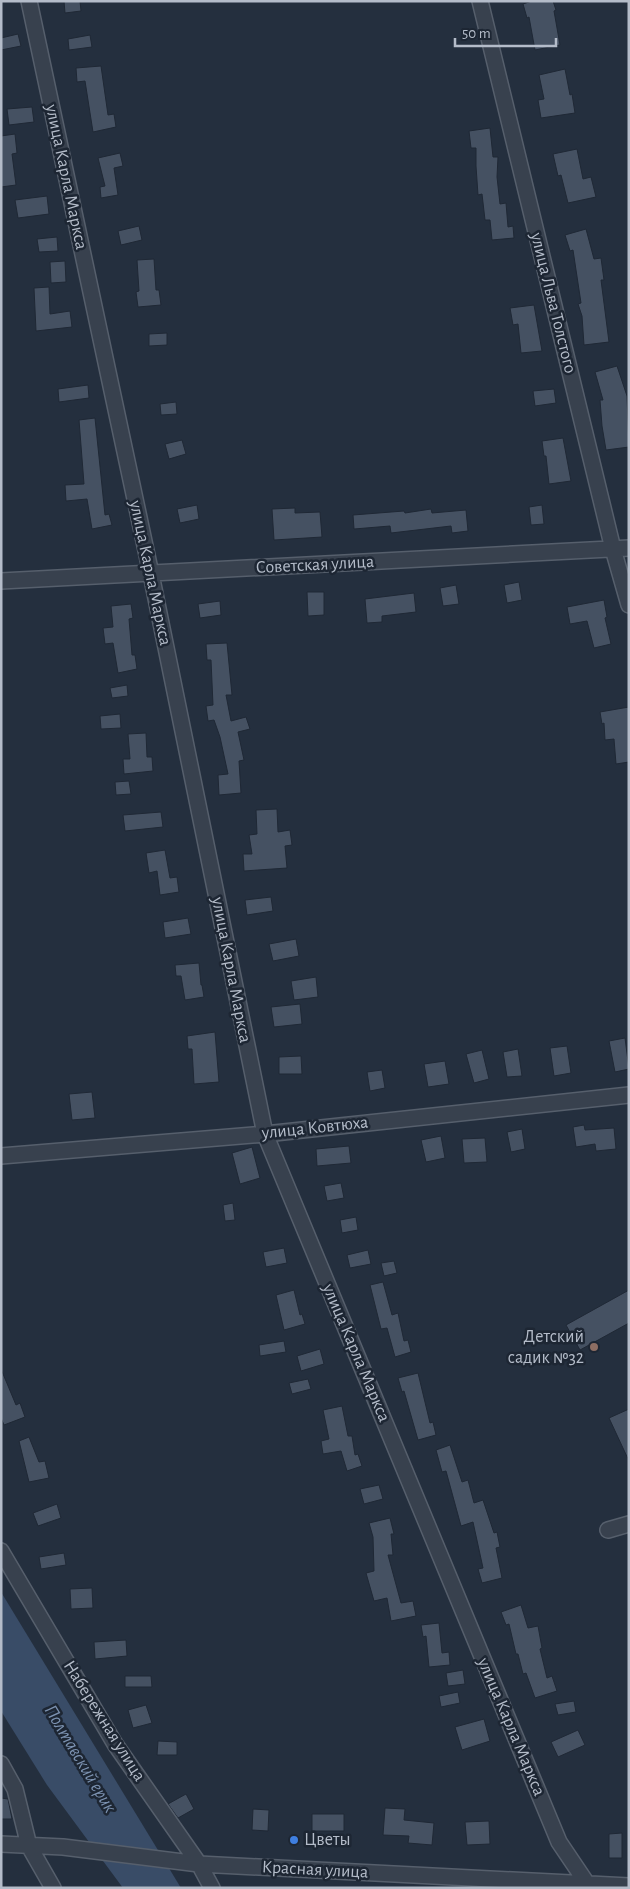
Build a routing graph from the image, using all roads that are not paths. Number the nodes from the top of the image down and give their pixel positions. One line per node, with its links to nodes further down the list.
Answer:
1 (29, 1): 5 (street, улица Карла Маркса)
2 (480, 1): 4 (street, улица Льва Толстого)
3 (629, 548): 4 (street, Советская улица)
4 (613, 549): 5 (street, Советская улица); 7 (street, улица Льва Толстого)
5 (151, 574): 6 (street, Советская улица); 9 (street, улица Карла Маркса)
6 (1, 581)
7 (629, 605)
8 (629, 1095): 9 (street, улица Ковтюха)
9 (264, 1134): 10 (street, улица Ковтюха); 18 (street, улица Карла Маркса)
10 (1, 1156)
11 (629, 1524): 12 (street)
12 (608, 1530)
13 (1, 1551): 17 (street, Набережная улица)
14 (1, 1764): 16 (street)
15 (1, 1844): 16 (street, Красная улица)
16 (29, 1846): 17 (street, Красная улица); 20 (street)
17 (199, 1864): 18 (street, Красная улица); 21 (street, Набережная улица)
18 (588, 1886): 19 (street, Красная улица)
19 (629, 1886)
20 (53, 1888)
21 (212, 1888)

